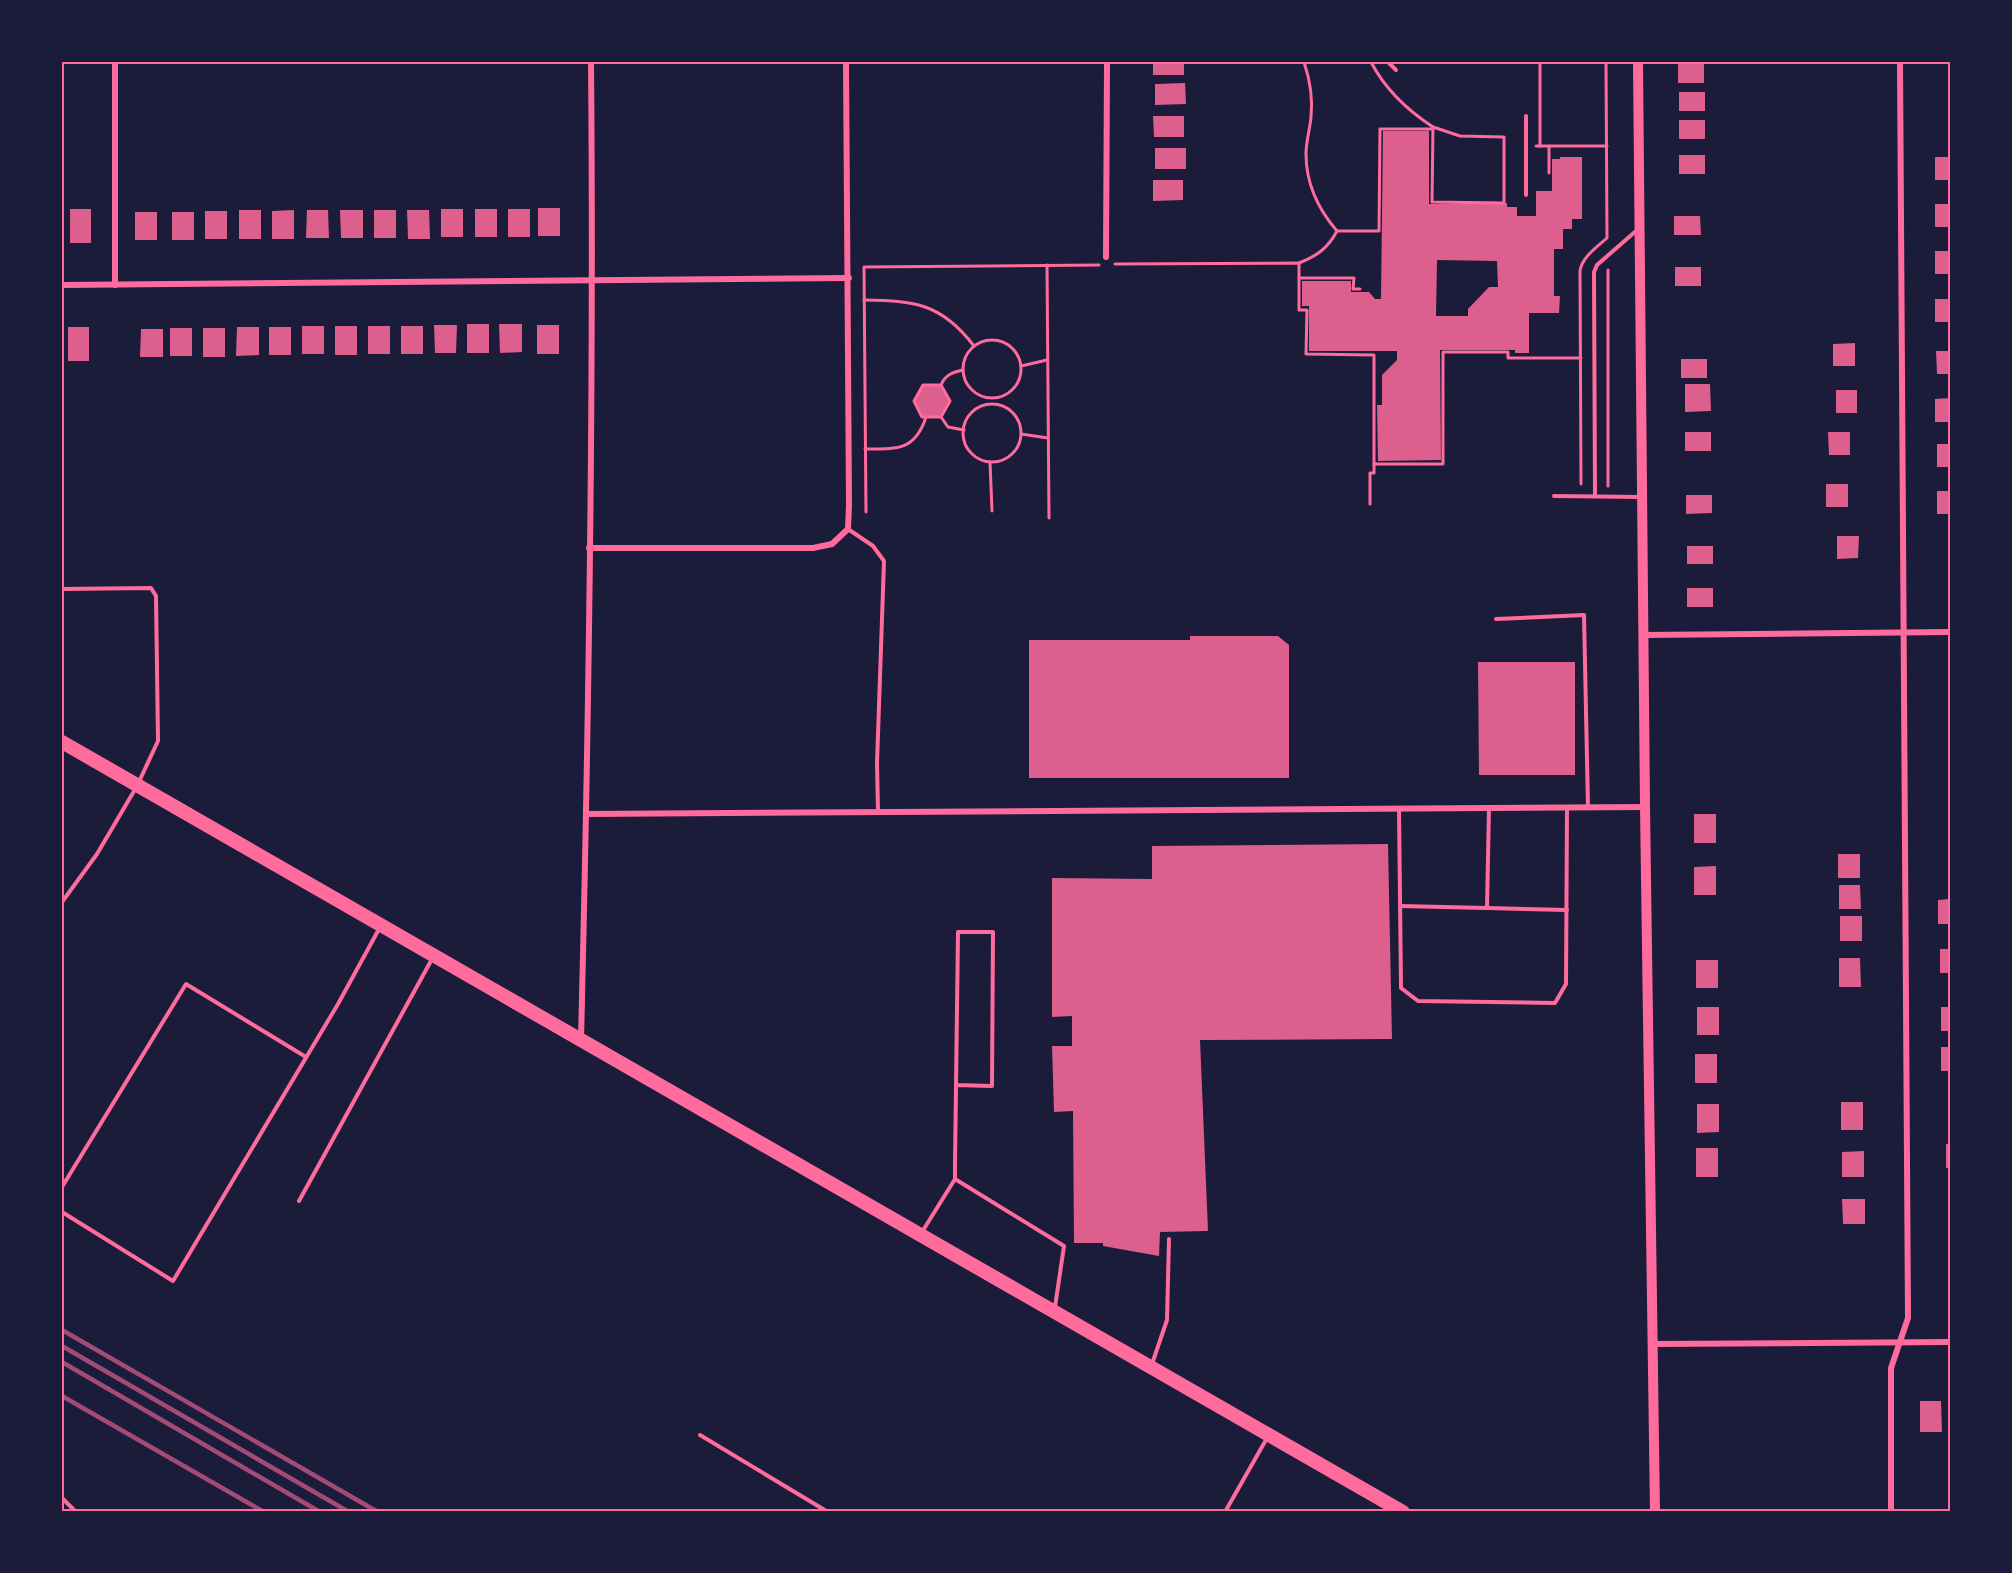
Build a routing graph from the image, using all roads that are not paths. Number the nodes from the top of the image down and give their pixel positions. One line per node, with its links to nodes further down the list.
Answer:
1 (115, 62): 16 (street)
2 (591, 62): 14 (street)
3 (846, 62): 13 (street)
4 (1107, 62): 12 (street)
5 (1388, 62): 8 (lane)
6 (1638, 62): 11 (street)
7 (1900, 62): 25 (street)
8 (1396, 70)
9 (1526, 116): 10 (lane)
10 (1526, 195)
11 (1640, 228): 18 (lane); 19 (street)
12 (1106, 257)
13 (849, 278): 14 (street); 20 (street)
14 (593, 281): 16 (street); 21 (street)
15 (62, 285): 16 (street)
16 (115, 285)
17 (1554, 496): 18 (lane)
18 (1595, 496): 19 (lane)
19 (1642, 497): 26 (street)
20 (848, 529): 21 (street); 34 (lane)
21 (590, 548): 35 (street)
22 (62, 589): 28 (lane)
23 (1496, 619): 29 (lane)
24 (1950, 632): 25 (street)
25 (1904, 633): 26 (street); 53 (street)
26 (1644, 635): 30 (street)
27 (62, 742): 28 (main road)
28 (137, 786): 36 (lane); 40 (main road)
29 (1588, 807): 30 (street); 32 (street)
30 (1645, 807): 54 (street)
31 (1489, 808): 32 (street); 33 (street); 38 (lane)
32 (1567, 808): 39 (lane)
33 (1399, 809): 34 (street); 37 (lane)
34 (878, 812): 35 (street)
35 (587, 814): 42 (street)
36 (62, 902)
37 (1400, 906): 38 (lane); 39 (lane)
38 (1487, 908): 39 (lane)
39 (1567, 910)
40 (381, 925): 41 (main road); 43 (lane)
41 (434, 956): 42 (main road); 47 (lane)
42 (581, 1041): 49 (main road)
43 (306, 1057): 46 (lane); 48 (lane)
44 (956, 1085): 44 (lane); 45 (lane)
45 (955, 1179): 49 (lane); 51 (lane)
46 (62, 1187)
47 (299, 1201)
48 (62, 1212)
49 (920, 1235): 51 (main road)
50 (1169, 1239): 55 (lane)
51 (1054, 1311): 55 (main road)
52 (1950, 1342): 53 (street)
53 (1900, 1343): 54 (street); 64 (street)
54 (1652, 1344): 63 (street)
55 (1151, 1367): 57 (main road)
56 (699, 1435): 60 (lane)
57 (1269, 1435): 61 (lane); 62 (main road)
58 (62, 1498): 59 (lane)
59 (76, 1512)
60 (828, 1512)
61 (1225, 1512)
62 (1402, 1512)
63 (1655, 1512)
64 (1891, 1512)

